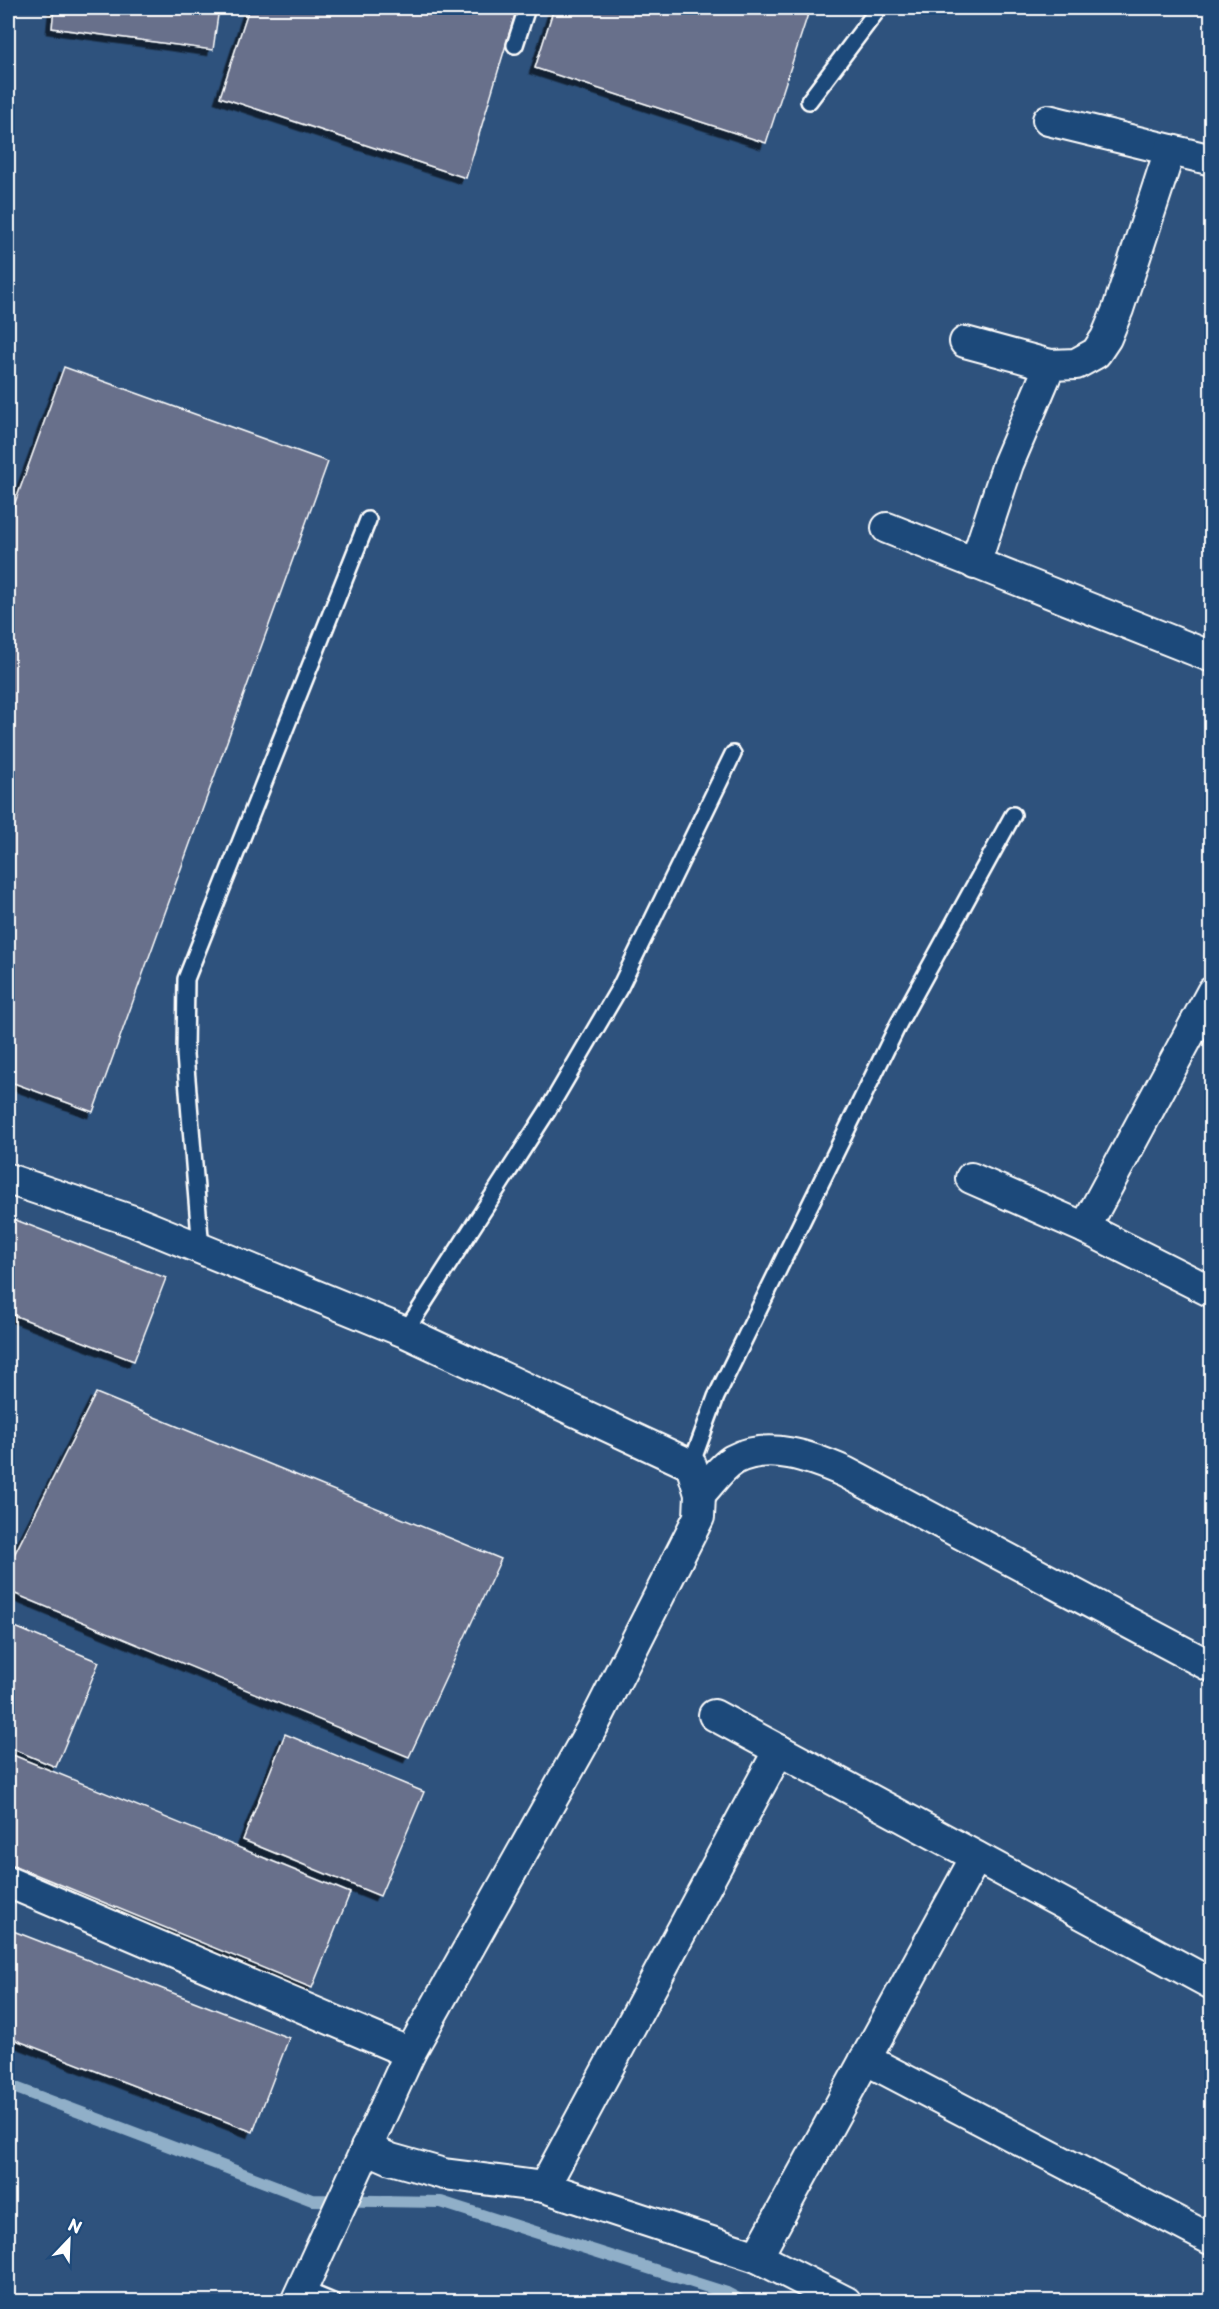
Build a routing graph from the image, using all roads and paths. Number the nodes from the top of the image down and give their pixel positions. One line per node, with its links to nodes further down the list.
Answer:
1 (527, 8): 3 (lane)
2 (879, 8): 4 (lane)
3 (515, 45)
4 (808, 101)
5 (1048, 120): 6 (street)
6 (1170, 150): 7 (street); 9 (street)
7 (1212, 160)
8 (965, 342): 9 (street)
9 (1050, 365): 12 (street)
10 (368, 520): 20 (lane)
11 (886, 528): 12 (street)
12 (975, 564): 13 (street)
13 (1212, 657)
14 (733, 754): 22 (lane)
15 (1013, 815): 23 (lane)
16 (1212, 992): 19 (street)
17 (971, 1178): 19 (street)
18 (8, 1179): 20 (street)
19 (1085, 1228): 21 (street)
20 (201, 1249): 22 (street)
21 (1212, 1292)
22 (405, 1332): 23 (street)
23 (691, 1465): 24 (street)
24 (700, 1494): 25 (street); 31 (street)
25 (1212, 1667)
26 (714, 1715): 27 (street)
27 (779, 1750): 28 (street); 34 (street)
28 (976, 1857): 30 (street); 32 (street)
29 (8, 1882): 31 (street)
30 (1212, 1984)
31 (410, 2053): 33 (street)
32 (865, 2059): 35 (street); 36 (street)
33 (362, 2157): 34 (street); 37 (street)
34 (544, 2187): 36 (street)
35 (1212, 2240)
36 (757, 2257): 39 (street)
37 (299, 2295): 38 (lane)
38 (333, 2301)
39 (846, 2301)

